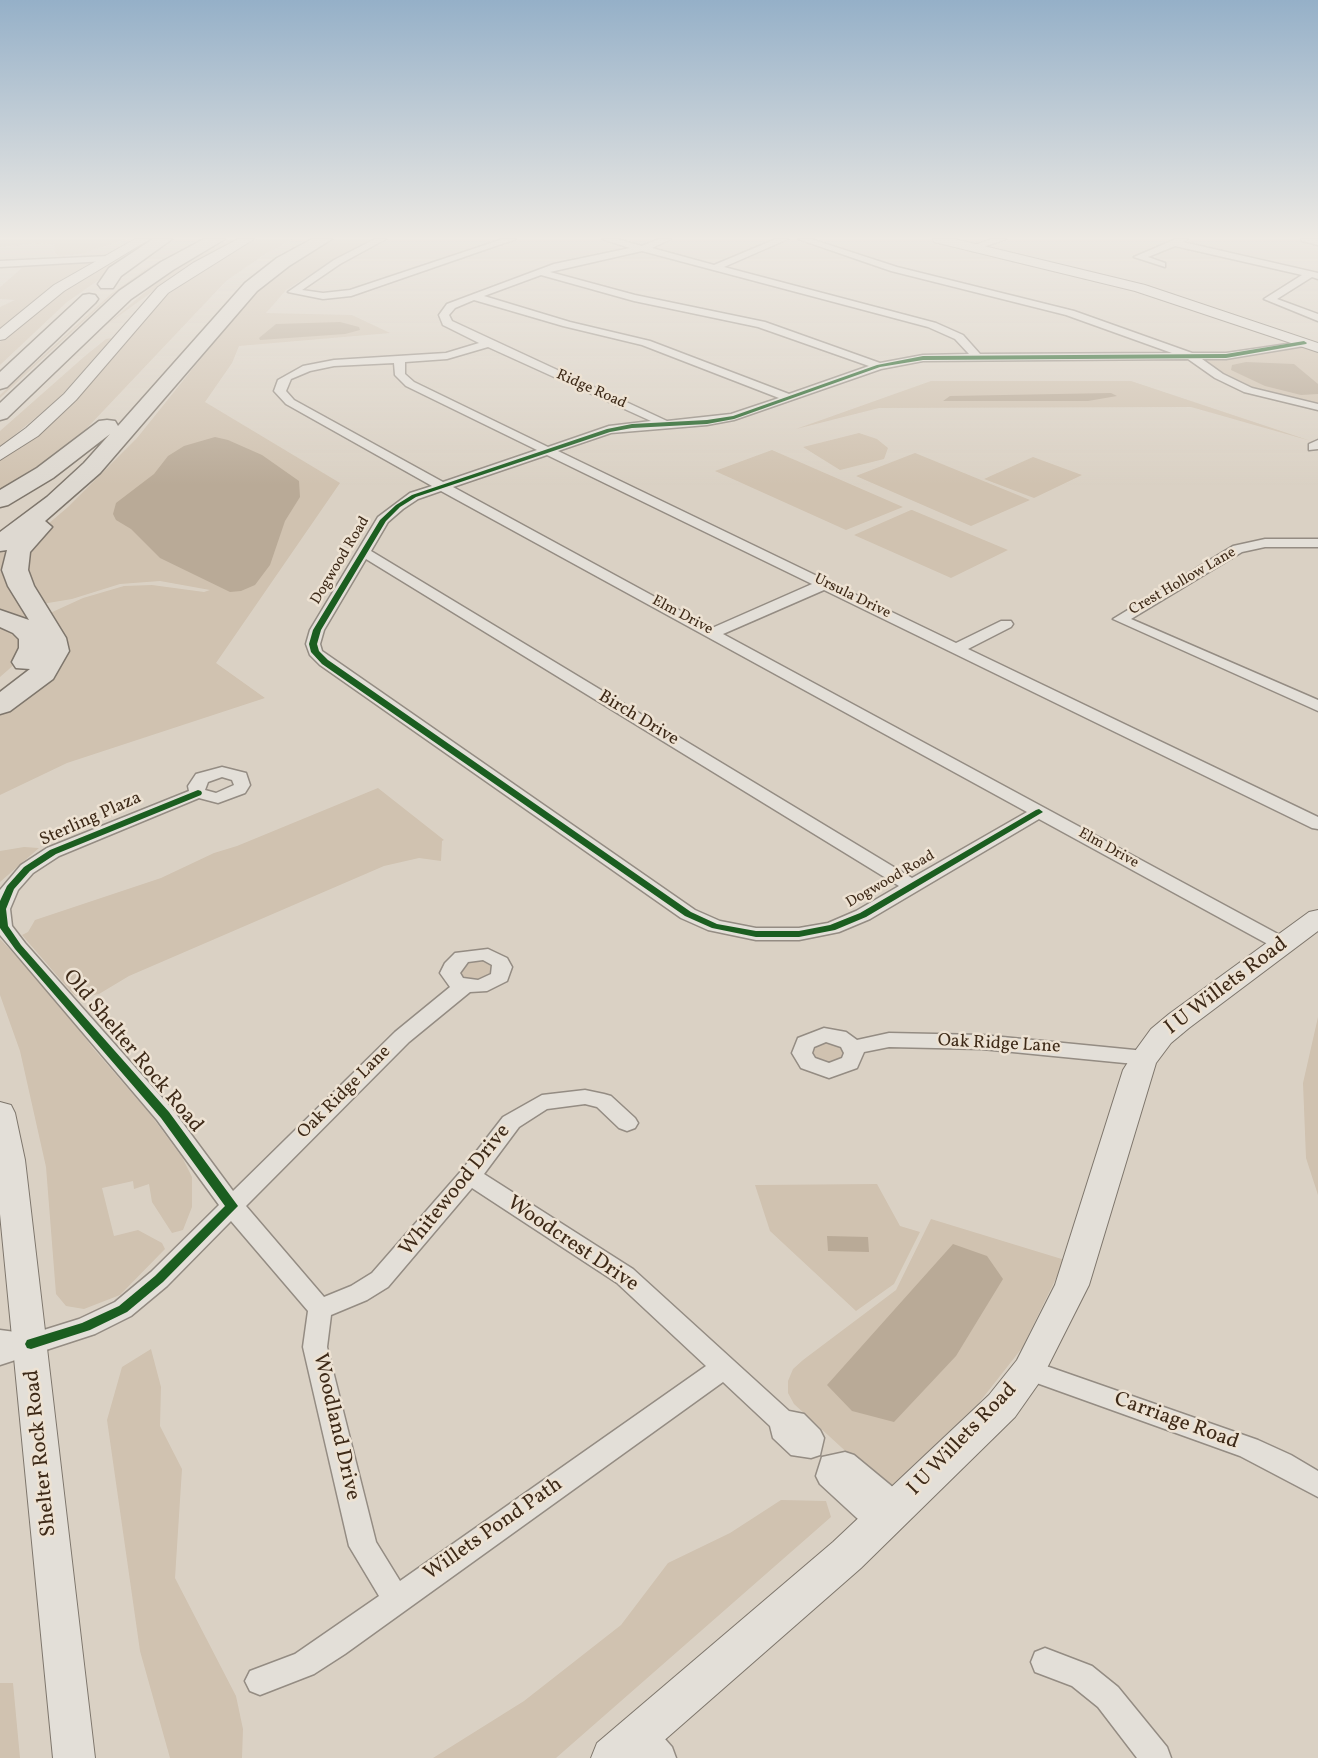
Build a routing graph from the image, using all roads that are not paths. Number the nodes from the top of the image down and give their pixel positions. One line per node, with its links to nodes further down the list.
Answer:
1 (17, 321): 14 (main road)
2 (67, 321): 21 (highway)
3 (98, 321): 24 (highway)
4 (121, 321): 25 (highway)
5 (134, 321): 29 (main road)
6 (201, 321): 27 (highway)
7 (221, 321): 30 (highway)
8 (447, 321): 15 (street, Ridge Road)
9 (557, 321): 22 (street)
10 (747, 321): 20 (street)
11 (917, 321): 18 (street)
12 (1092, 321): 17 (street)
13 (1239, 321): 16 (main road)
14 (0, 336)
15 (489, 344): 19 (street, Elm Drive); 26 (street, Ridge Road)
16 (1311, 345): 17 (street, Dogwood Road)
17 (1190, 356): 18 (street, Dogwood Road); 23 (street)
18 (977, 357): 20 (street, Dogwood Road)
19 (399, 360): 28 (street, Ursula Drive); 31 (street, Elm Drive)
20 (879, 366): 22 (street, Dogwood Road)
21 (0, 383)
22 (790, 398): 26 (street, Dogwood Road)
23 (1318, 407)
24 (0, 414)
25 (0, 420)
26 (665, 424): 28 (street, Dogwood Road)
27 (107, 426): 32 (highway); 33 (highway)
28 (550, 450): 31 (street, Dogwood Road); 37 (street, Ursula Drive)
29 (0, 455)
30 (92, 468): 35 (highway); 43 (highway)
31 (442, 487): 36 (street, Dogwood Road); 40 (street, Elm Drive)
32 (0, 500)
33 (0, 518)
34 (1318, 543): 44 (street, Crest Hollow Lane)
35 (0, 544)
36 (364, 552): 48 (street, Birch Drive); 48 (street, Dogwood Road)
37 (825, 584): 40 (street); 41 (street, Ursula Drive)
38 (0, 618): 42 (highway)
39 (1006, 624): 41 (street)
40 (712, 633): 46 (street, Elm Drive)
41 (957, 648): 47 (street, Ursula Drive)
42 (0, 687)
43 (0, 705)
44 (1318, 706)
45 (198, 793): 50 (street, Sterling Plaza)
46 (1039, 812): 48 (street, Dogwood Road); 51 (street, Elm Drive)
47 (1318, 824)
48 (912, 886)
49 (1318, 918): 51 (main road, I U Willets Road)
50 (3, 926): 58 (street, Old Shelter Rock Road)
51 (1282, 945): 54 (main road, I U Willets Road)
52 (464, 986): 58 (street, Oak Ridge Lane)
53 (853, 1048): 54 (street, Oak Ridge Lane)
54 (1145, 1058): 62 (main road, I U Willets Road)
55 (0, 1113): 60 (main road, Shelter Rock Road)
56 (627, 1123): 57 (street, Whitewood Drive)
57 (470, 1176): 59 (street, Whitewood Drive); 61 (street, Woodcrest Drive)
58 (232, 1206): 59 (street); 60 (street)
59 (320, 1309): 65 (street, Woodland Drive)
60 (10, 1346): 69 (main road, Shelter Rock Road)
61 (723, 1368): 64 (street, Woodcrest Drive); 65 (street, Willets Pond Path)
62 (1029, 1370): 63 (street, Carriage Road); 64 (main road, I U Willets Road)
63 (1318, 1485)
64 (889, 1514): 68 (main road, I U Willets Road)
65 (396, 1599): 67 (street, Willets Pond Path)
66 (1045, 1662): 71 (street)
67 (260, 1682)
68 (651, 1746): 70 (main road, I U Willets Road)
69 (74, 1758)
70 (612, 1758)
71 (1156, 1758)

